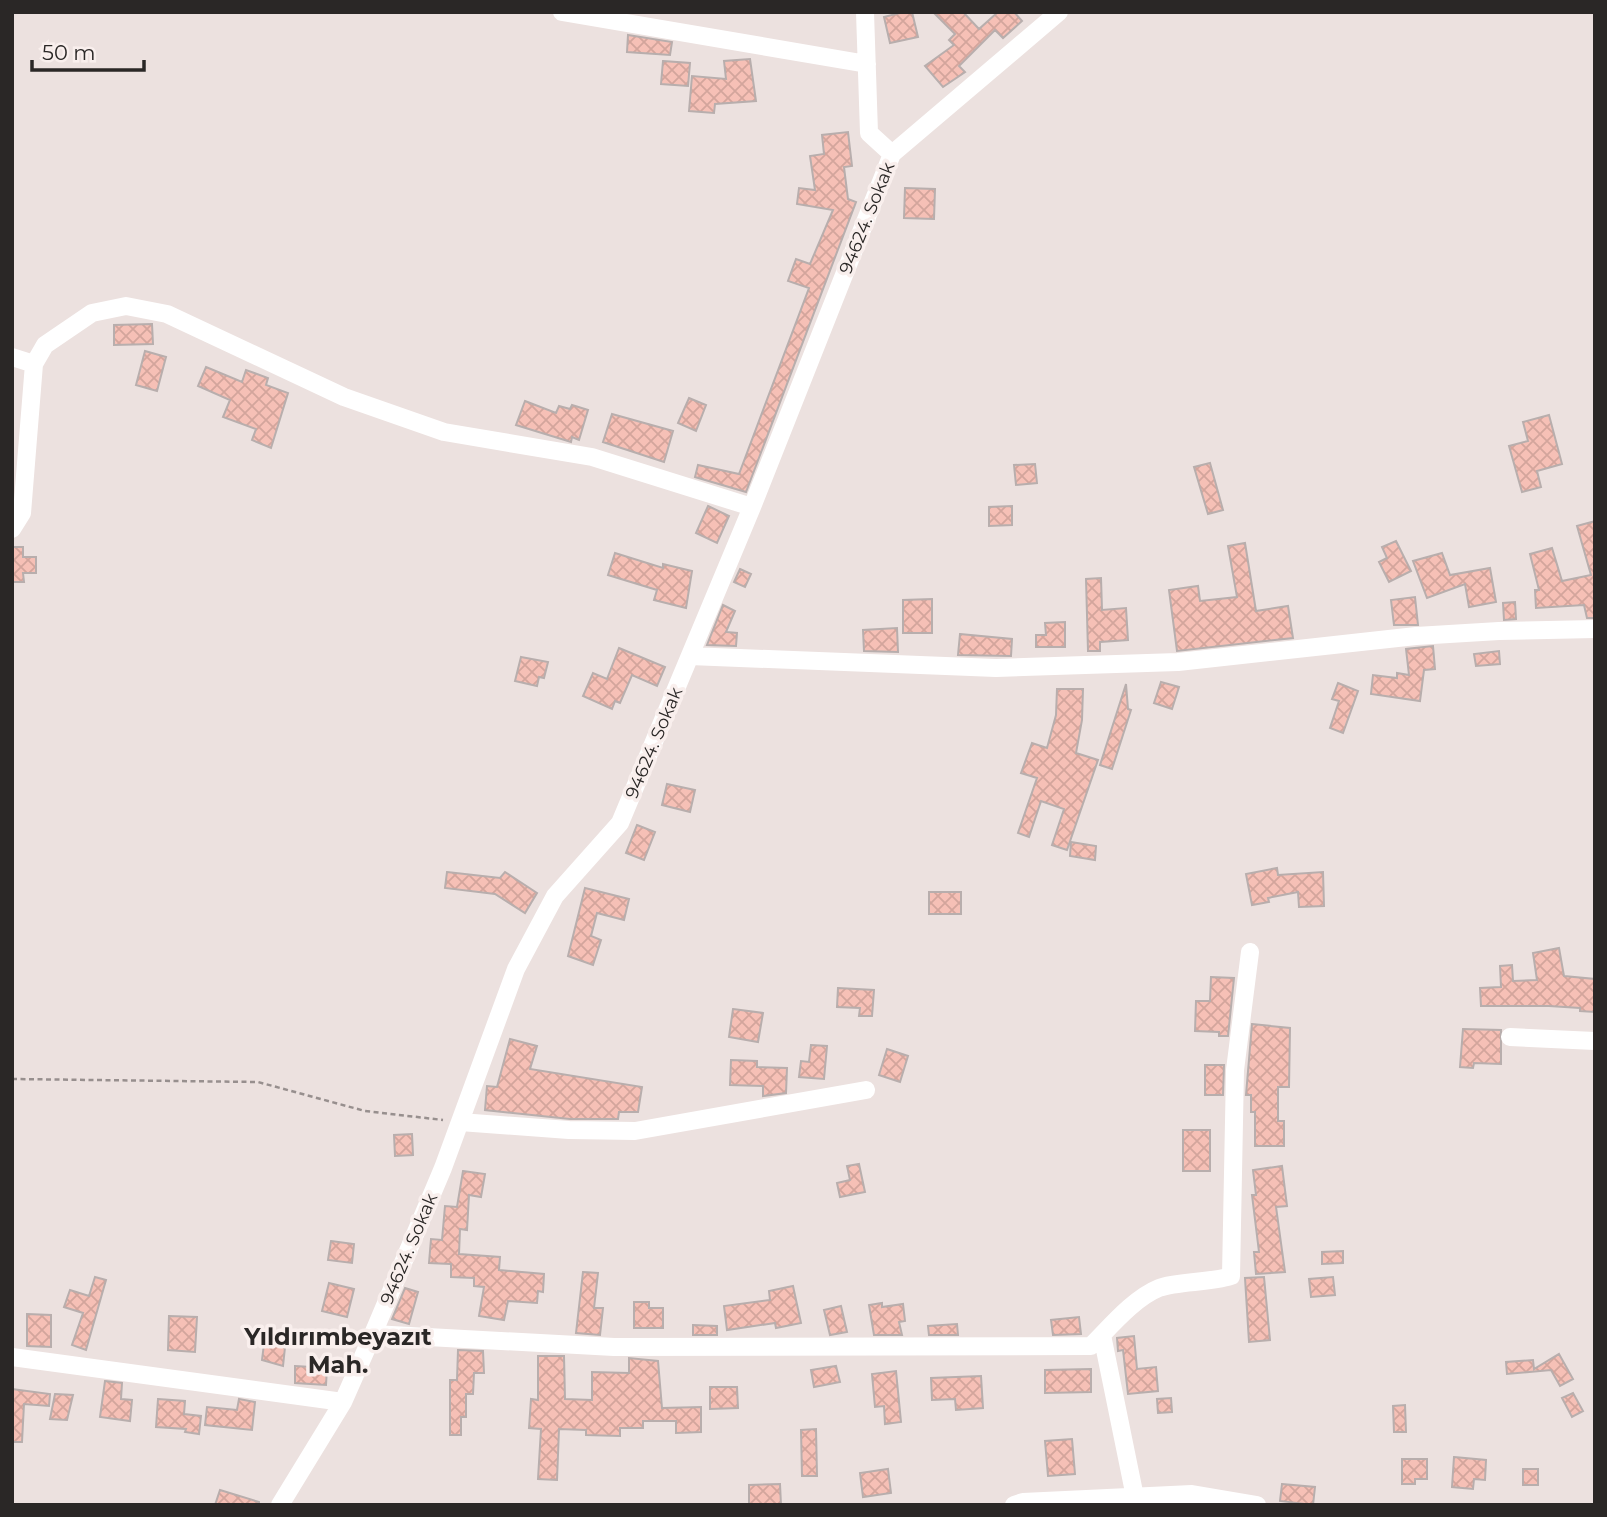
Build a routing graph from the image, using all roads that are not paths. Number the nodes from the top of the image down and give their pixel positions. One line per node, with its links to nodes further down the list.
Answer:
1 (562, 12): 4 (street)
2 (865, 12): 4 (street)
3 (1059, 12): 5 (street, 94624. Sokak)
4 (867, 64): 5 (street)
5 (892, 154): 8 (street, 94624. Sokak)
6 (12, 357): 7 (street)
7 (34, 364): 8 (street); 9 (street)
8 (752, 507): 11 (street, 94624. Sokak)
9 (12, 529)
10 (1595, 629): 11 (street)
11 (690, 656): 16 (street, 94624. Sokak)
12 (1250, 952): 18 (street)
13 (1510, 1037): 14 (street)
14 (1595, 1041)
15 (866, 1090): 16 (street)
16 (460, 1122): 17 (street, 94624. Sokak)
17 (373, 1334): 18 (street); 20 (street, 94624. Sokak)
18 (1102, 1335): 21 (street)
19 (12, 1357): 20 (street)
20 (343, 1402): 22 (street, 94624. Sokak)
21 (1135, 1497): 23 (street); 24 (street)
22 (280, 1505)
23 (1014, 1505)
24 (1257, 1505)

